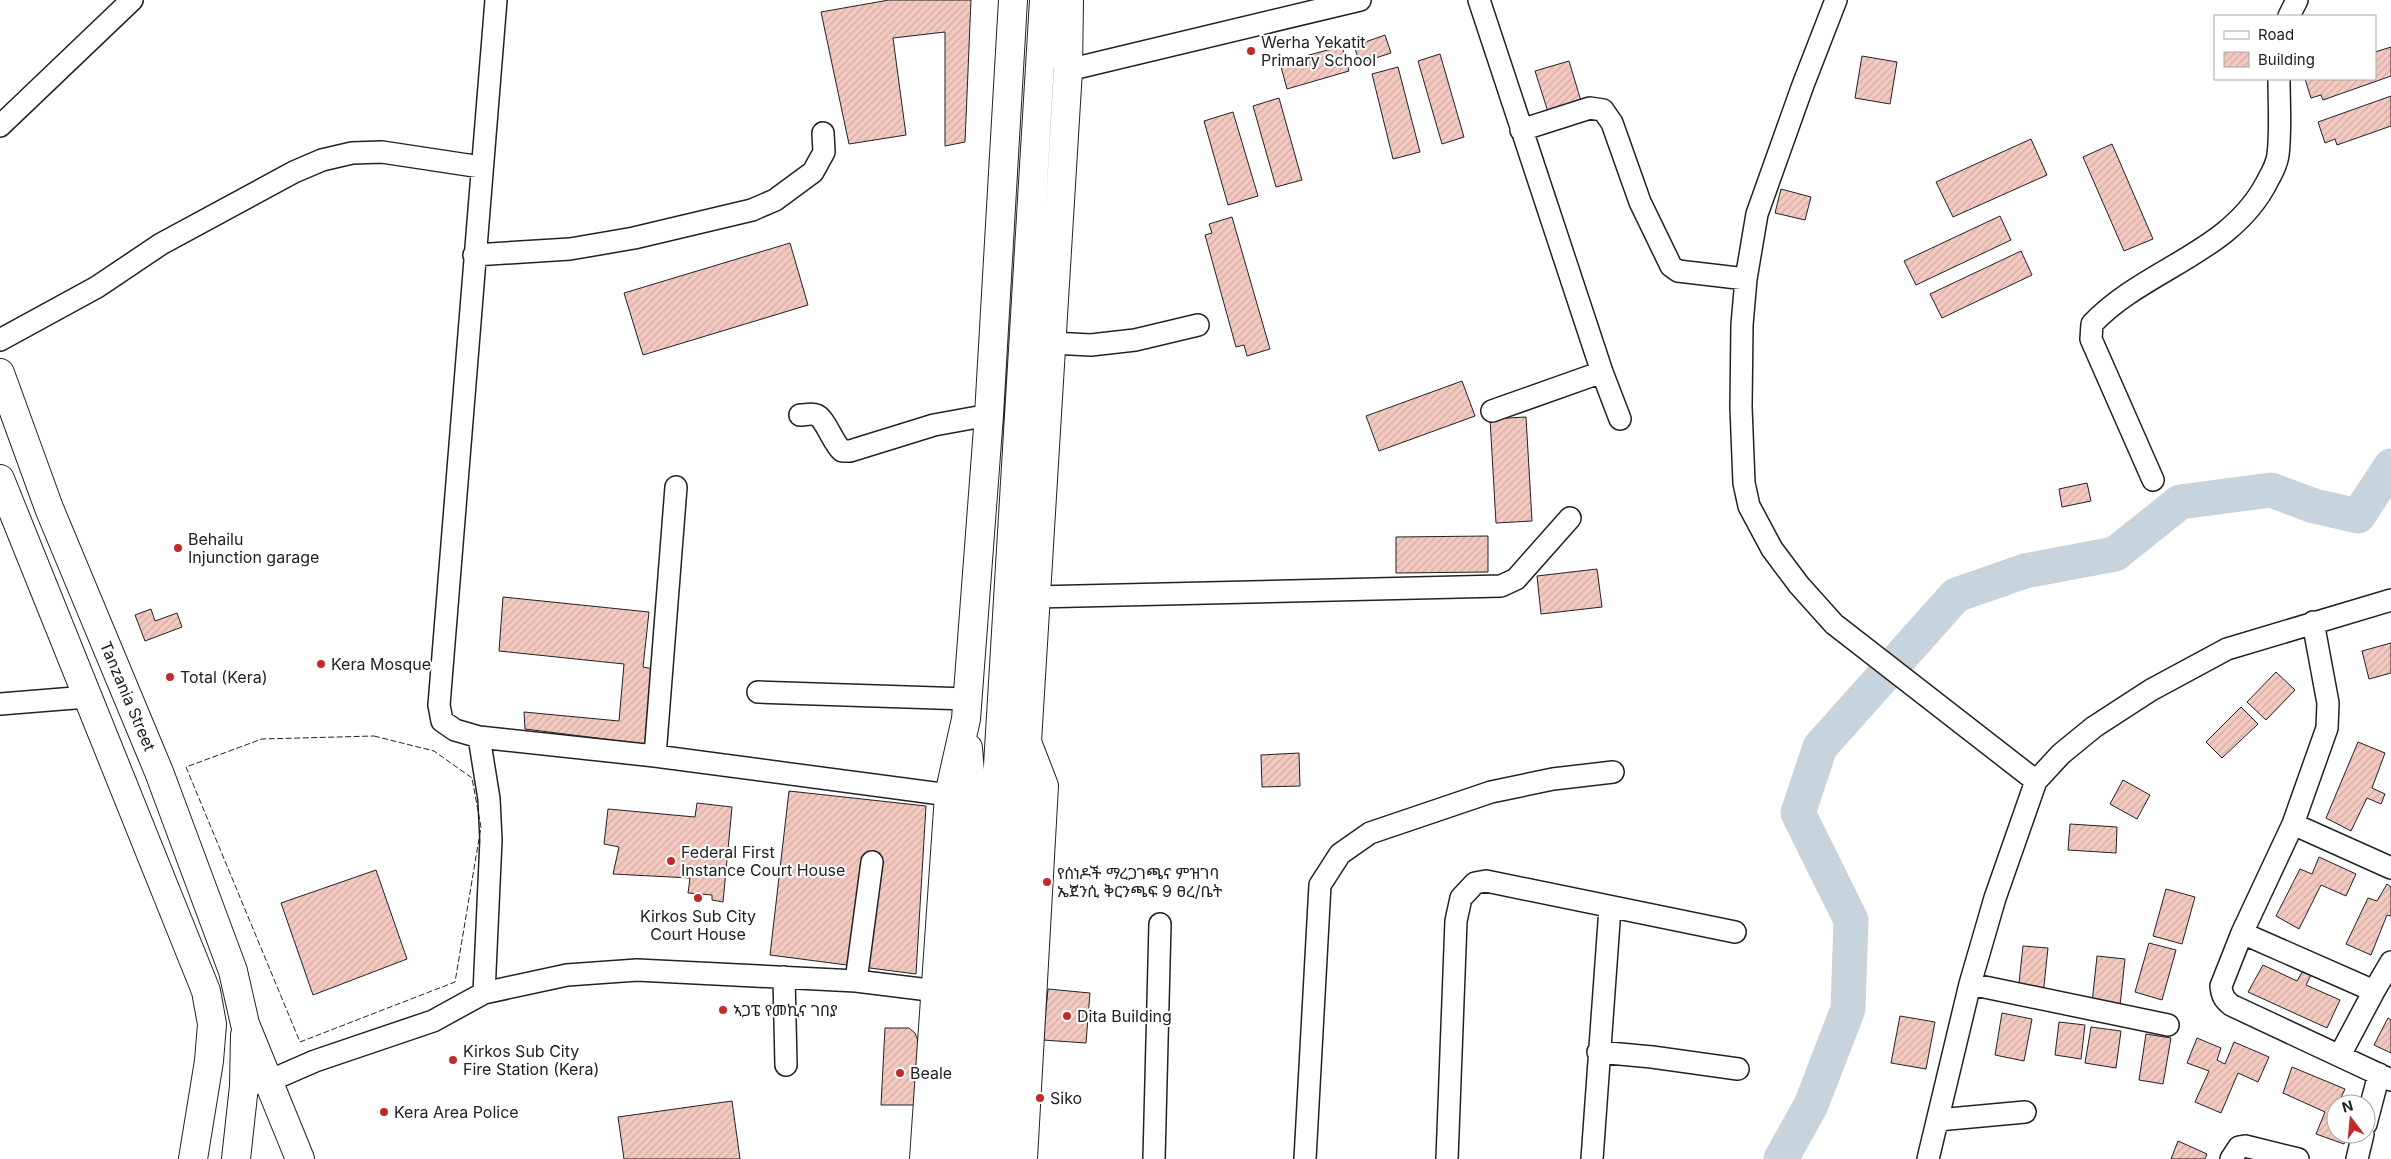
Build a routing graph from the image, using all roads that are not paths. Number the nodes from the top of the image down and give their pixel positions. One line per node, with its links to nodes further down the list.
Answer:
1 (132, 0): 13 (street)
2 (496, 0): 16 (street)
3 (1013, 0): 26 (main road)
4 (1044, 0): 78 (main road)
5 (1069, 0): 11 (main road)
6 (1360, 0): 11 (street)
7 (1478, 0): 14 (street)
8 (1836, 0): 18 (street)
9 (2297, 0): 10 (street)
10 (2290, 15)
11 (1068, 70): 21 (main road)
12 (2279, 80): 29 (street)
13 (0, 126)
14 (1522, 130): 18 (street); 22 (street)
15 (823, 133): 17 (street)
16 (481, 167): 17 (street); 20 (street)
17 (474, 255): 41 (street)
18 (1746, 279): 45 (street)
19 (1198, 325): 21 (street)
20 (0, 340)
21 (1051, 343): 32 (main road)
22 (1602, 372): 24 (street); 27 (street)
23 (0, 373): 39 (main road, Tanzania Street)
24 (1492, 411)
25 (800, 415): 26 (street)
26 (989, 415): 38 (main road)
27 (1620, 419)
28 (0, 479): 36 (main road)
29 (2153, 480)
30 (676, 487): 43 (street)
31 (1570, 518): 32 (street)
32 (1036, 597): 42 (main road)
33 (2391, 600): 34 (street)
34 (2313, 622): 45 (street); 47 (street)
35 (758, 692): 38 (street)
36 (87, 697): 37 (street); 40 (main road)
37 (0, 704)
38 (967, 709): 46 (main road); 77 (main road)
39 (135, 713): 40 (main road); 68 (main road, Tanzania Street)
40 (101, 732): 66 (main road)
41 (479, 737): 43 (street); 60 (street)
42 (1026, 742): 79 (main road); 80 (main road)
43 (655, 756): 46 (street)
44 (1613, 772): 82 (street)
45 (2036, 781): 57 (street)
46 (949, 795): 58 (main road)
47 (2293, 824): 49 (street); 53 (street)
48 (872, 862): 56 (street)
49 (2391, 868)
50 (1610, 908): 52 (street); 62 (street); 83 (street)
51 (1160, 924): 81 (street)
52 (1735, 932)
53 (2242, 933): 59 (street); 63 (street)
54 (2391, 962): 59 (street)
55 (784, 977): 56 (street); 60 (street); 64 (street)
56 (856, 981): 58 (street)
57 (1970, 984): 61 (street); 71 (street)
58 (937, 991): 76 (main road)
59 (2374, 991): 63 (street)
60 (484, 993): 68 (street)
61 (2168, 1025)
62 (1598, 1052): 65 (street); 84 (street)
63 (2340, 1055): 67 (street)
64 (786, 1065)
65 (1738, 1070)
66 (208, 1072): 68 (main road); 73 (main road)
67 (2385, 1077): 69 (street)
68 (257, 1083): 74 (main road, Tanzania Street); 75 (main road)
69 (2376, 1099)
70 (2025, 1112): 71 (street)
71 (1938, 1120): 85 (street)
72 (2361, 1144): 88 (street)
73 (194, 1159)
74 (236, 1159)
75 (300, 1159)
76 (924, 1159)
77 (948, 1159)
78 (971, 1159)
79 (995, 1159)
80 (1023, 1159)
81 (1154, 1159)
82 (1305, 1159)
83 (1446, 1159)
84 (1592, 1159)
85 (1928, 1159)
86 (2231, 1159): 87 (street)
87 (2298, 1159)
88 (2357, 1159)

